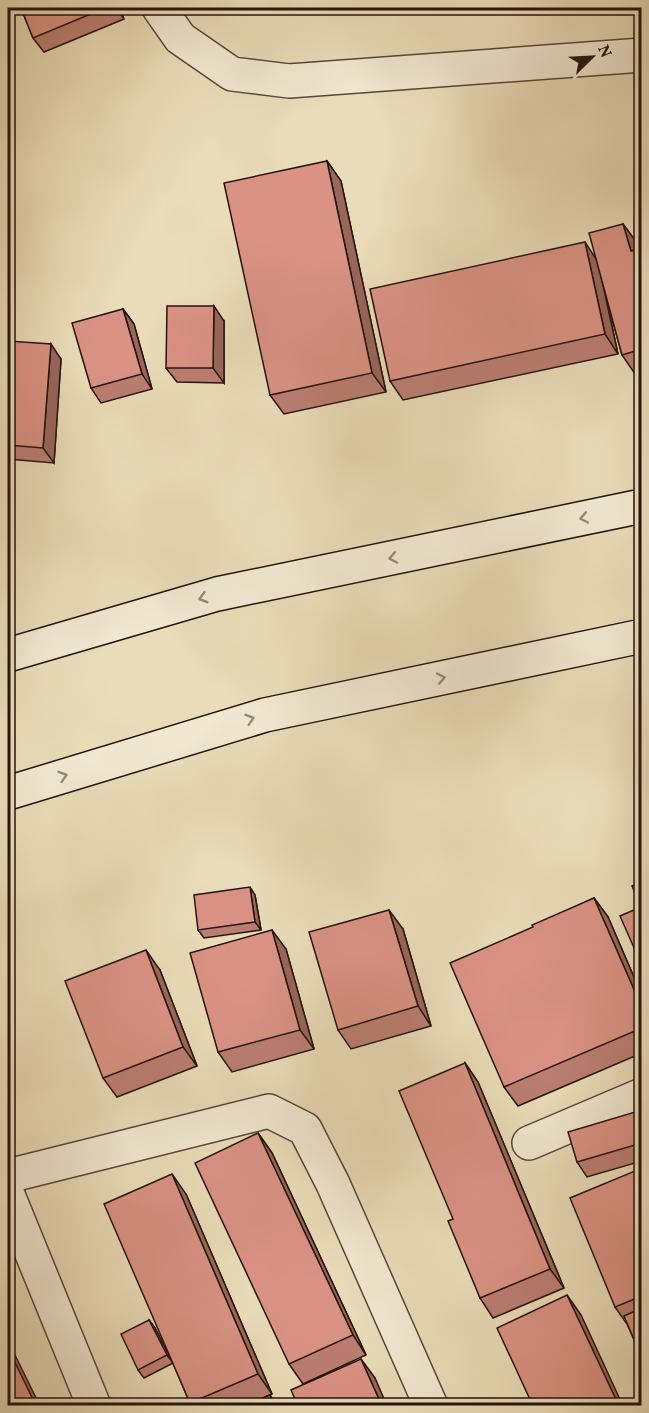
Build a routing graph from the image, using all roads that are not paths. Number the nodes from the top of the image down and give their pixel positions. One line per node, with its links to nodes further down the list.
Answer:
1 (159, 8): 2 (street)
2 (642, 55)
3 (642, 506): 5 (street, one-way to 5)
4 (642, 636): 6 (street, one-way to 4)
5 (8, 655)
6 (8, 793)
7 (642, 1095): 8 (street)
8 (529, 1143)
9 (8, 1176): 12 (street)
10 (8, 1195): 11 (street)
11 (94, 1406)
12 (431, 1406)

